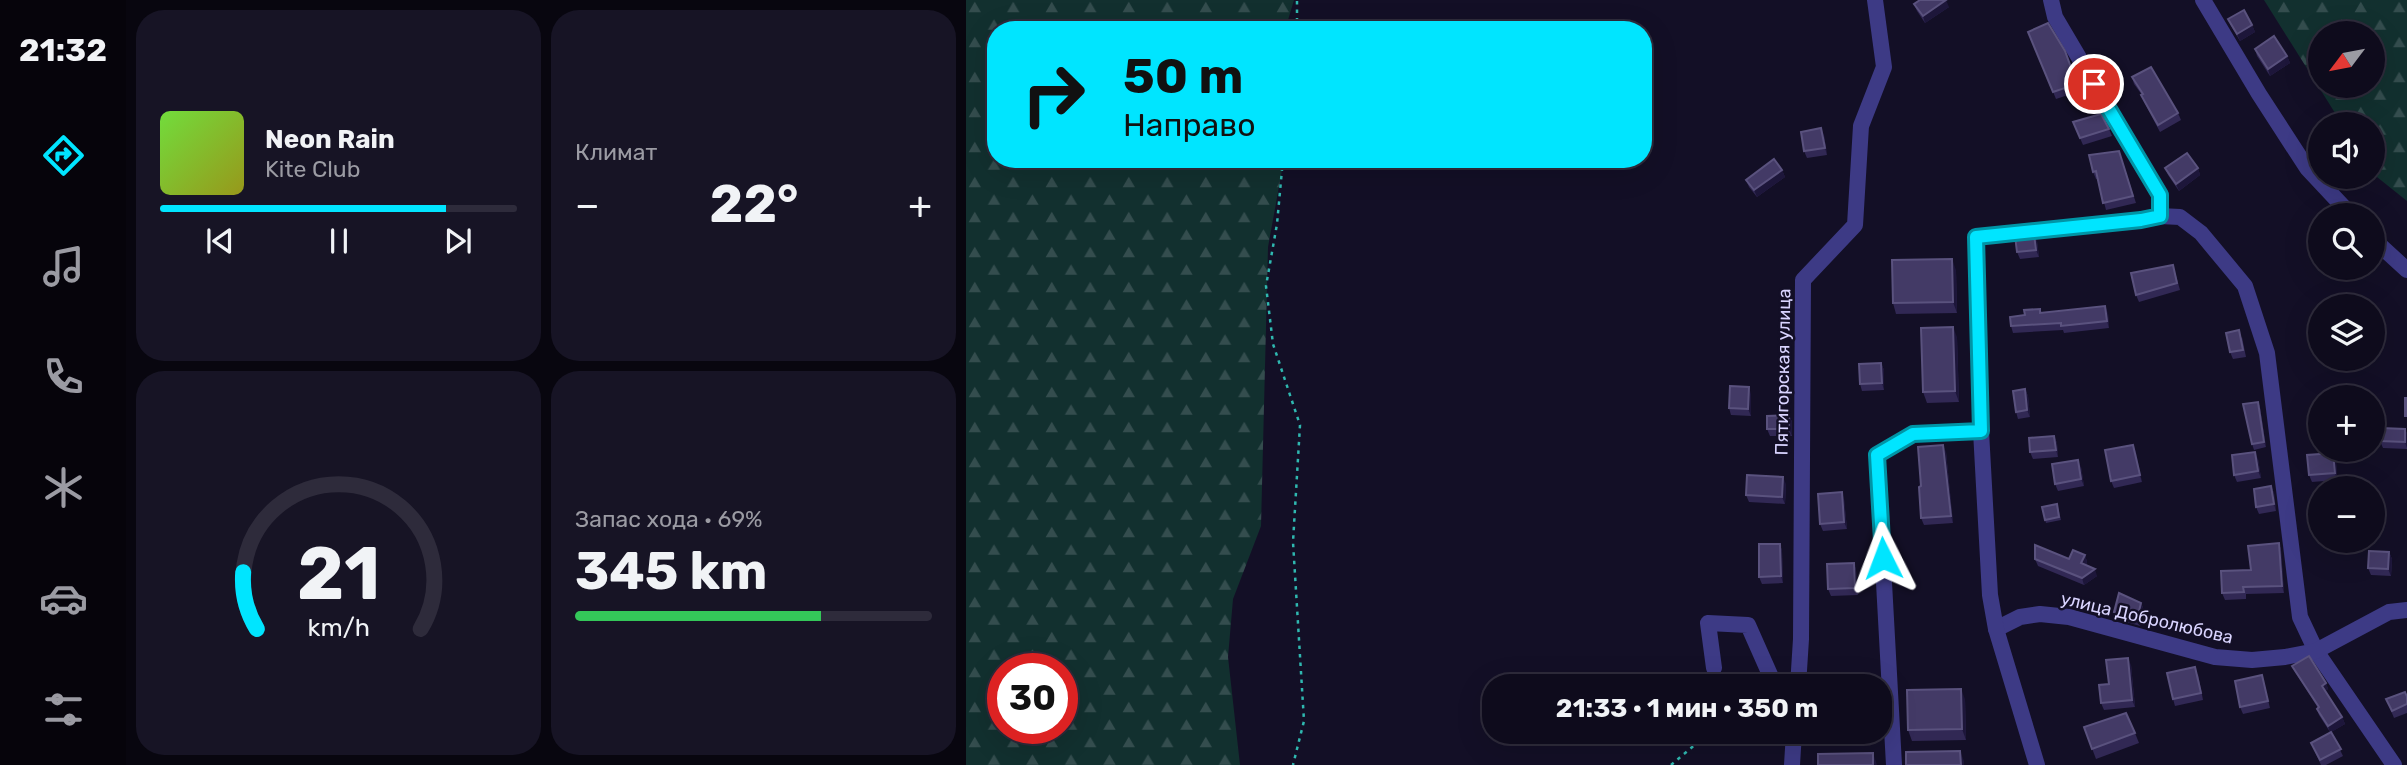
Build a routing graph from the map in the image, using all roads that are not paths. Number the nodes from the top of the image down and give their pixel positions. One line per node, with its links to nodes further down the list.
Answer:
1 (1875, 0): 14 (street, Пятигорская улица)
2 (2050, 0): 5 (street)
3 (2203, 0): 4 (street)
4 (2340, 203)
5 (2160, 216): 8 (street); 11 (street)
6 (2385, 250): 7 (street)
7 (2407, 270)
8 (1981, 431): 10 (street); 17 (street)
9 (2407, 609): 11 (street, улица Добролюбова)
10 (1996, 629): 11 (street, улица Добролюбова); 18 (street)
11 (2316, 651): 19 (street)
12 (1714, 668): 13 (street)
13 (1770, 674)
14 (1799, 674)
15 (1793, 744): 16 (street)
16 (1792, 765)
17 (1894, 765)
18 (2037, 765)
19 (2394, 765)

